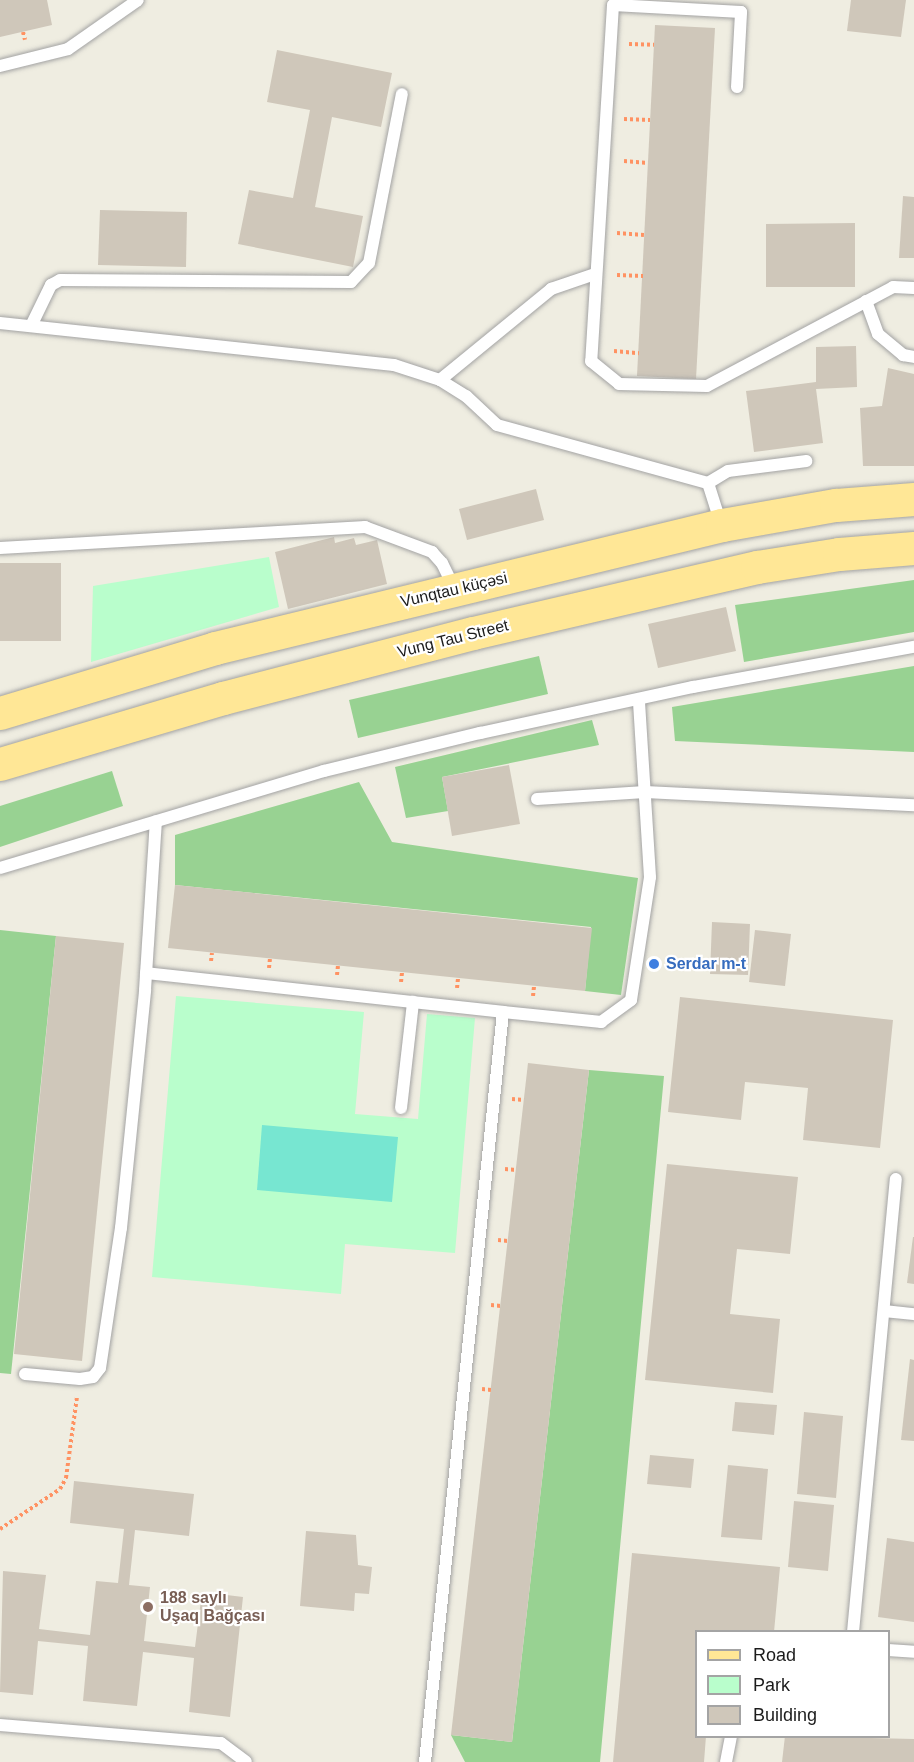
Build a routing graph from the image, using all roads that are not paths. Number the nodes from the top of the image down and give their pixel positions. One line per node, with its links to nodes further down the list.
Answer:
1 (138, 0): 2 (lane)
2 (0, 66)
3 (737, 87): 5 (lane)
4 (402, 94): 9 (lane)
5 (595, 274): 7 (lane); 11 (lane)
6 (914, 288): 7 (lane)
7 (866, 301): 10 (lane)
8 (0, 323): 9 (lane)
9 (31, 326): 11 (lane)
10 (914, 357)
11 (440, 380): 13 (lane)
12 (806, 461): 13 (lane)
13 (708, 483): 15 (lane)
14 (914, 499): 15 (main road, Vunqtau küçəsi)
15 (722, 525): 18 (main road, Vunqtau küçəsi)
16 (0, 548): 18 (lane)
17 (914, 548): 22 (main road, Vung Tau Street)
18 (454, 589): 21 (main road, Vunqtau küçəsi)
19 (914, 647): 20 (lane)
20 (639, 700): 23 (lane); 26 (lane)
21 (0, 713)
22 (0, 764)
23 (645, 792): 24 (lane); 25 (lane); 30 (lane)
24 (537, 799)
25 (914, 805)
26 (156, 821): 27 (lane); 28 (lane)
27 (0, 868)
28 (146, 973): 29 (lane); 35 (lane)
29 (412, 1002): 30 (lane); 31 (lane)
30 (503, 1012): 42 (lane)
31 (401, 1108)
32 (896, 1179): 33 (lane)
33 (884, 1311): 34 (lane); 36 (lane)
34 (914, 1314)
35 (25, 1374)
36 (853, 1630)
37 (890, 1650): 38 (lane)
38 (914, 1652)
39 (0, 1725): 41 (lane)
40 (731, 1738): 43 (lane)
41 (246, 1762)
42 (425, 1762)
43 (726, 1762)

